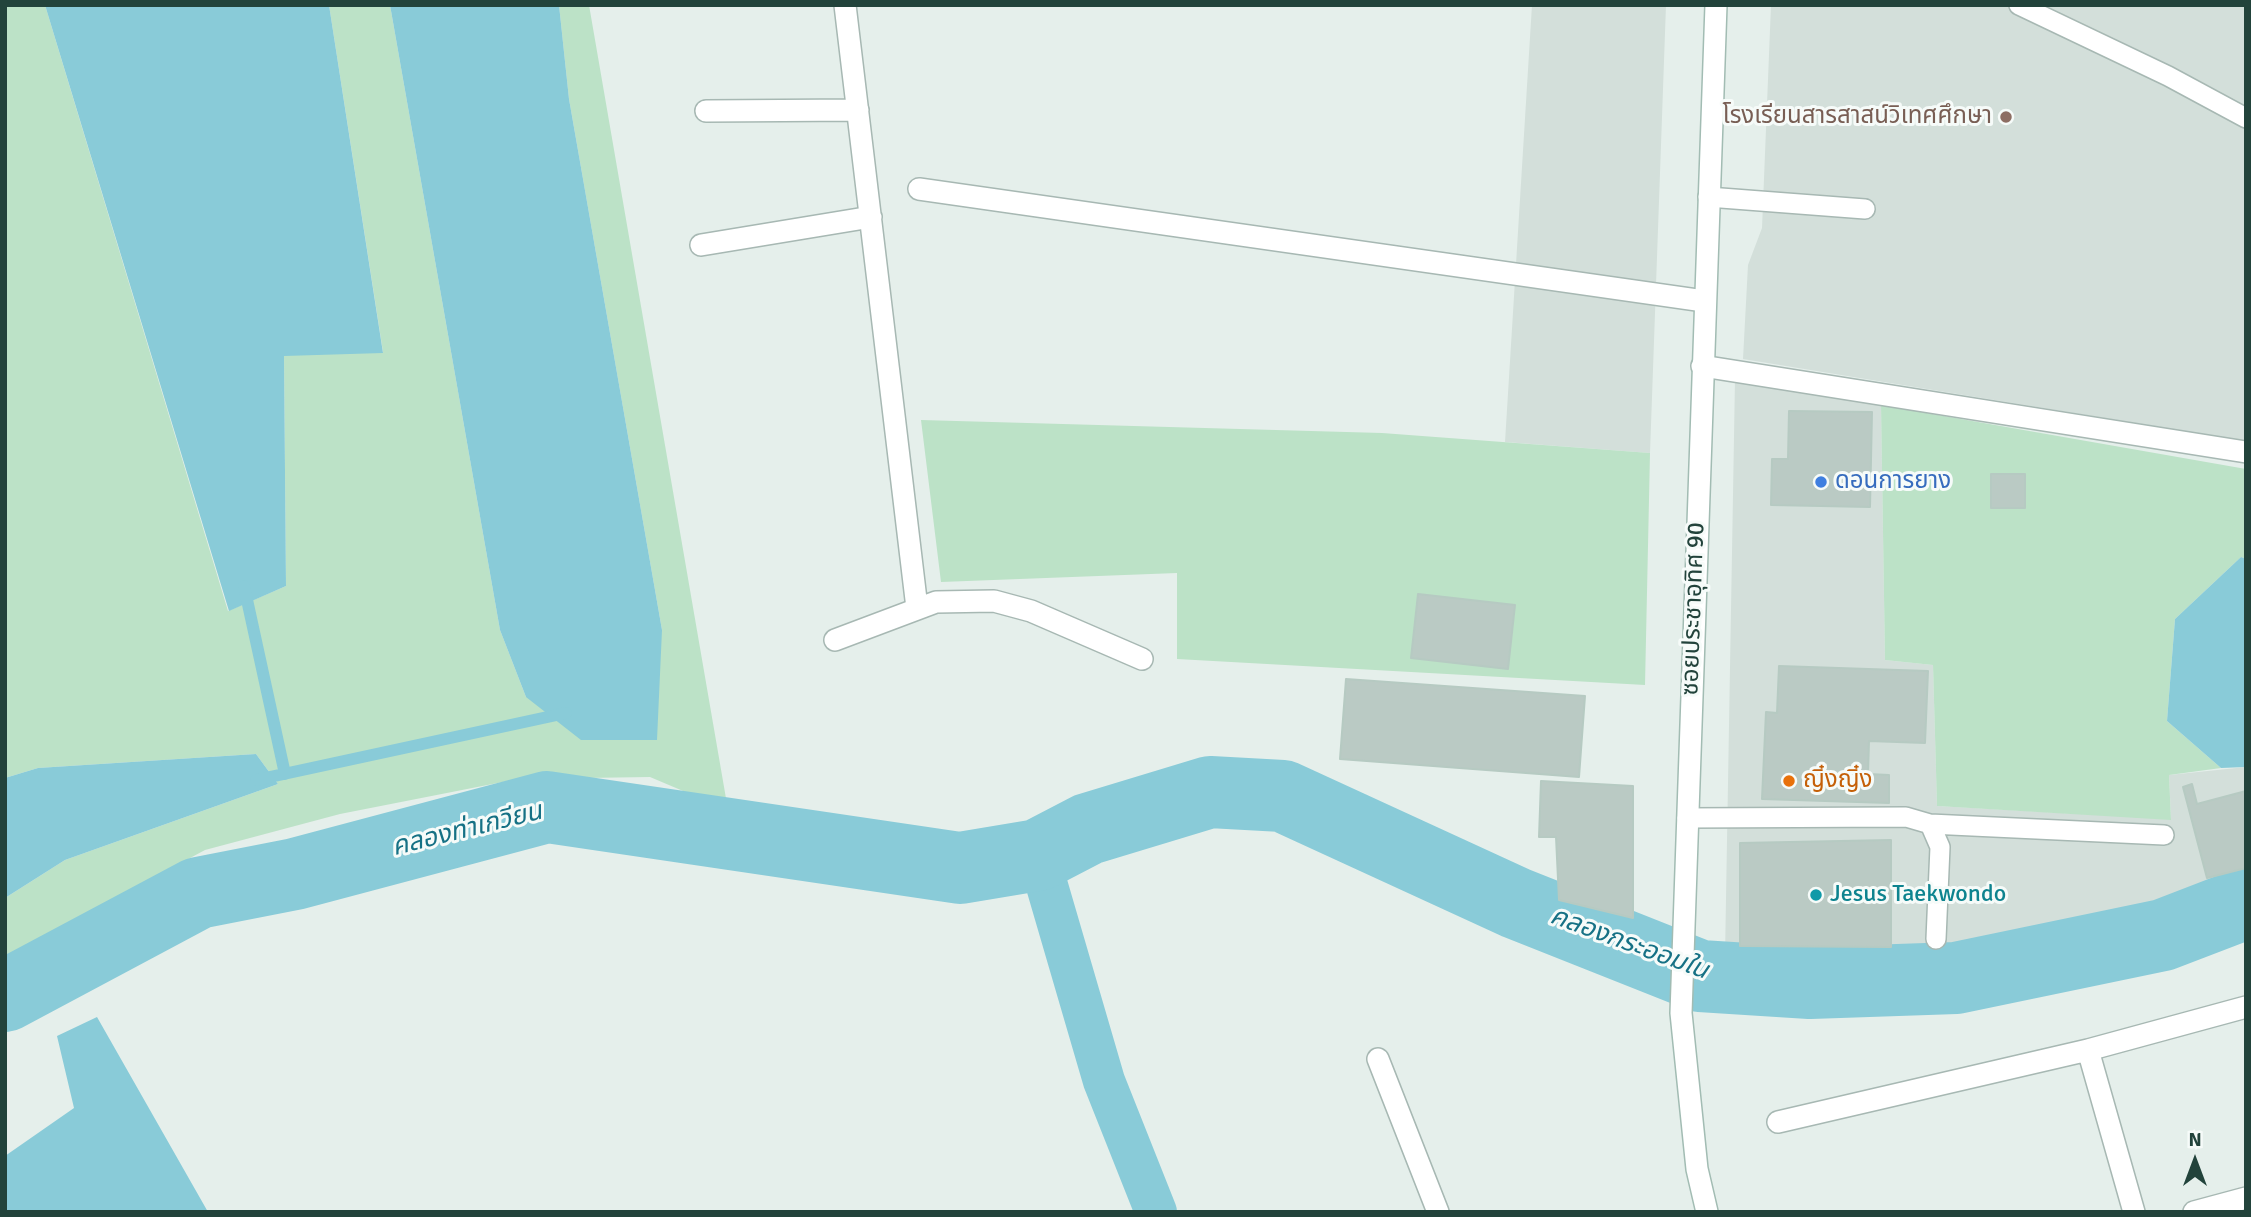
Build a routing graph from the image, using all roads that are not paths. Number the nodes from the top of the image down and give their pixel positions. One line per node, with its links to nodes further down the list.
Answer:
1 (845, 5): 4 (street)
2 (1716, 5): 8 (street, ซอยประชาอุทิศ 90)
3 (2019, 5): 6 (lane)
4 (858, 110): 5 (street); 10 (street)
5 (706, 111)
6 (2246, 118)
7 (919, 189): 12 (street)
8 (1707, 197): 9 (lane); 12 (street, ซอยประชาอุทิศ 90)
9 (1865, 209)
10 (871, 217): 11 (street); 15 (street)
11 (701, 245)
12 (1704, 300): 13 (street, ซอยประชาอุทิศ 90)
13 (1702, 366): 14 (street); 18 (street, ซอยประชาอุทิศ 90)
14 (2246, 452)
15 (917, 608): 16 (street); 17 (street)
16 (835, 640)
17 (1142, 659)
18 (1688, 818): 19 (lane); 28 (street, ซอยประชาอุทิศ 90)
19 (1930, 824): 20 (lane); 21 (lane)
20 (2164, 835)
21 (1936, 939)
22 (2246, 1007): 23 (street)
23 (2088, 1050): 25 (street); 29 (street)
24 (1378, 1059): 27 (street)
25 (1778, 1122)
26 (2246, 1198): 30 (street)
27 (1438, 1212)
28 (1707, 1212)
29 (2134, 1212)
30 (2194, 1212)

